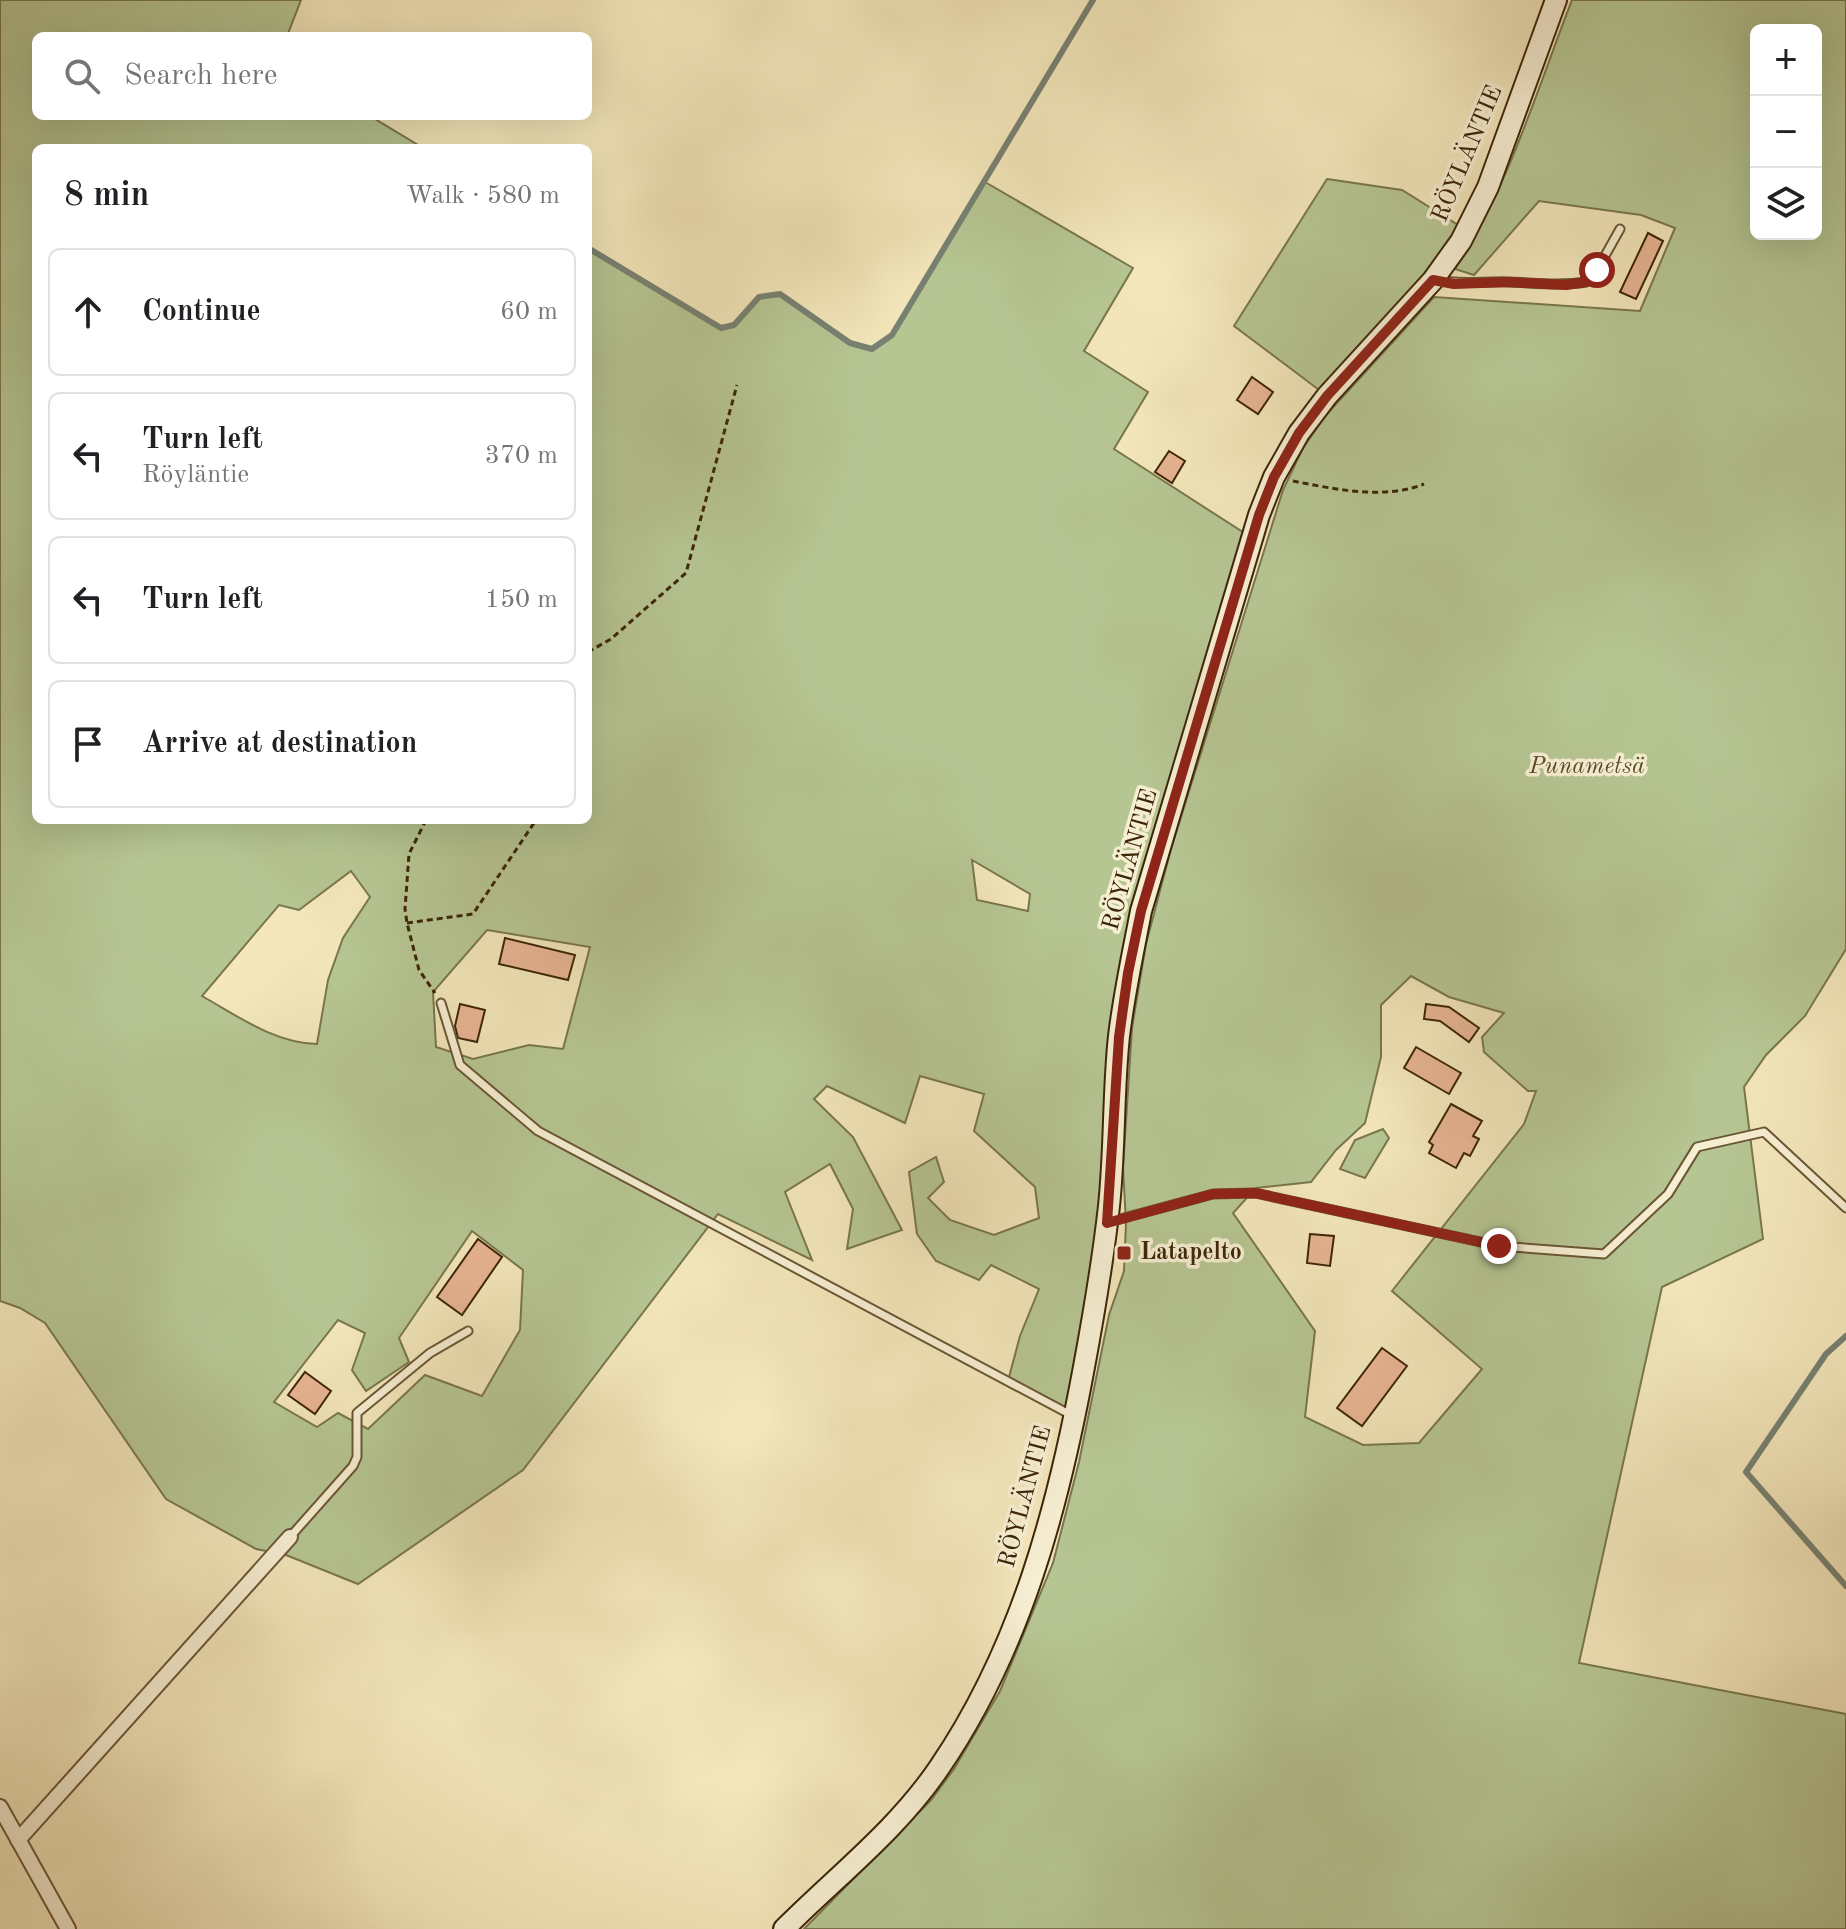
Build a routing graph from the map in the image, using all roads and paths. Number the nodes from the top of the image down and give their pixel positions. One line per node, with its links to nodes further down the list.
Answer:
1 (1556, 0): 3 (street, RÖYLÄNTIE)
2 (1620, 229): 3 (lane)
3 (1433, 280): 5 (street, RÖYLÄNTIE)
4 (737, 385): 7 (path)
5 (1274, 477): 6 (path); 13 (street, RÖYLÄNTIE)
6 (1424, 484)
7 (592, 650)
8 (424, 824): 10 (path)
9 (533, 824): 10 (path)
10 (407, 923): 11 (path)
11 (441, 1003): 15 (lane)
12 (1846, 1208): 13 (lane)
13 (1107, 1223): 15 (street, RÖYLÄNTIE)
14 (468, 1331): 16 (lane)
15 (1074, 1417): 20 (street, RÖYLÄNTIE)
16 (290, 1537): 18 (street)
17 (0, 1807): 18 (street)
18 (18, 1840): 19 (street)
19 (68, 1929)
20 (784, 1929)

